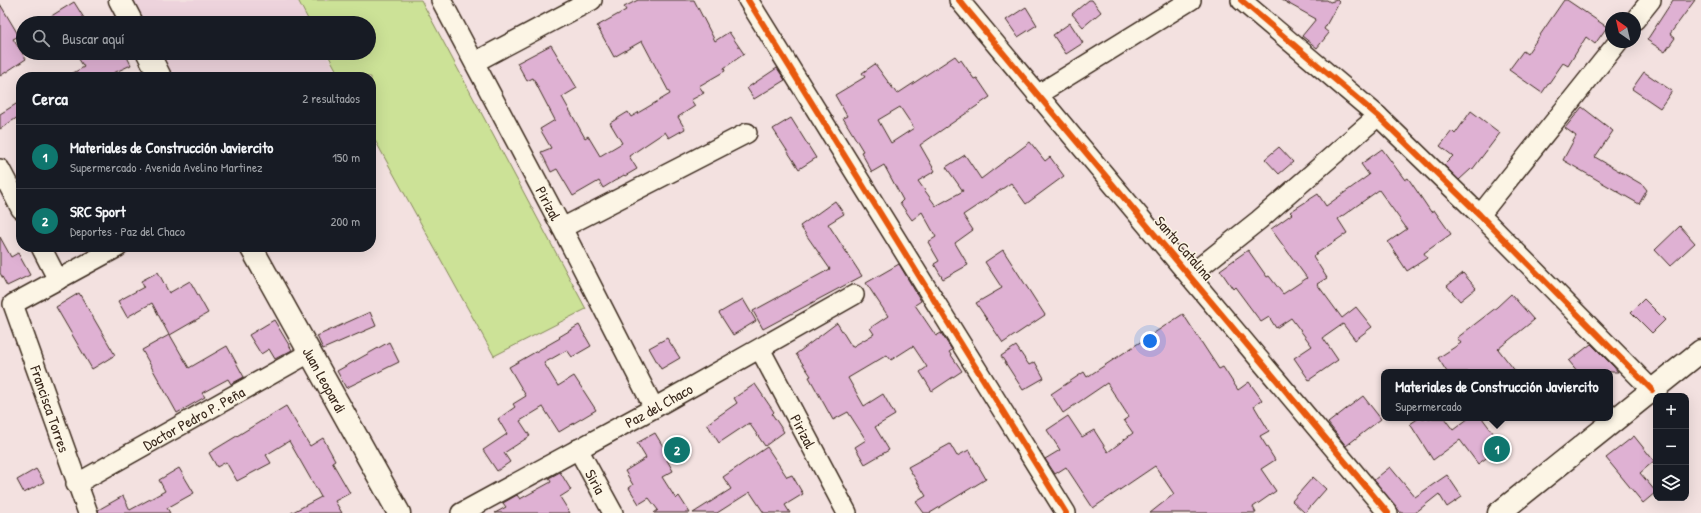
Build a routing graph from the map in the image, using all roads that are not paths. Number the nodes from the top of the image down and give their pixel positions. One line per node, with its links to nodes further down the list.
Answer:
1 (120, 0): 10 (main road)
2 (441, 0): 13 (street, Pirizal)
3 (592, 0): 13 (street)
4 (748, 0): 40 (street)
5 (959, 0): 15 (street, Santa Catalina)
6 (1191, 0): 15 (street)
7 (1241, 0): 16 (street)
8 (1651, 0): 9 (street)
9 (1641, 12)
10 (128, 16)
11 (1613, 48): 20 (street)
12 (152, 60): 14 (main road)
13 (475, 62): 21 (street, Pirizal)
14 (158, 72)
15 (1038, 95): 25 (street, Santa Catalina)
16 (1378, 116): 20 (street); 25 (street)
17 (747, 133): 21 (street)
18 (0, 169): 19 (street)
19 (16, 199)
20 (1480, 215): 31 (street)
21 (562, 228): 32 (street, Pirizal)
22 (44, 252): 26 (street)
23 (109, 252): 26 (street)
24 (254, 252): 30 (main road, Juan Leopardi)
25 (1190, 275): 41 (street, Santa Catalina)
26 (58, 280): 34 (street, Francisca Torres)
27 (854, 295): 28 (street, Paz del Chaco)
28 (760, 349): 32 (street, Paz del Chaco); 39 (street, Pirizal)
29 (1701, 351): 31 (main road)
30 (311, 352): 34 (street, Doctor Pedro P. Peña); 36 (main road, Juan Leopardi)
31 (1652, 390): 42 (main road)
32 (654, 408): 33 (street, Paz del Chaco)
33 (578, 449): 37 (street, Paz del Chaco); 38 (street, Siria)
34 (76, 484): 35 (street, Francisca Torres)
35 (88, 513)
36 (399, 513)
37 (461, 513)
38 (613, 513)
39 (847, 513)
40 (1066, 513)
41 (1388, 513)
42 (1499, 513)

